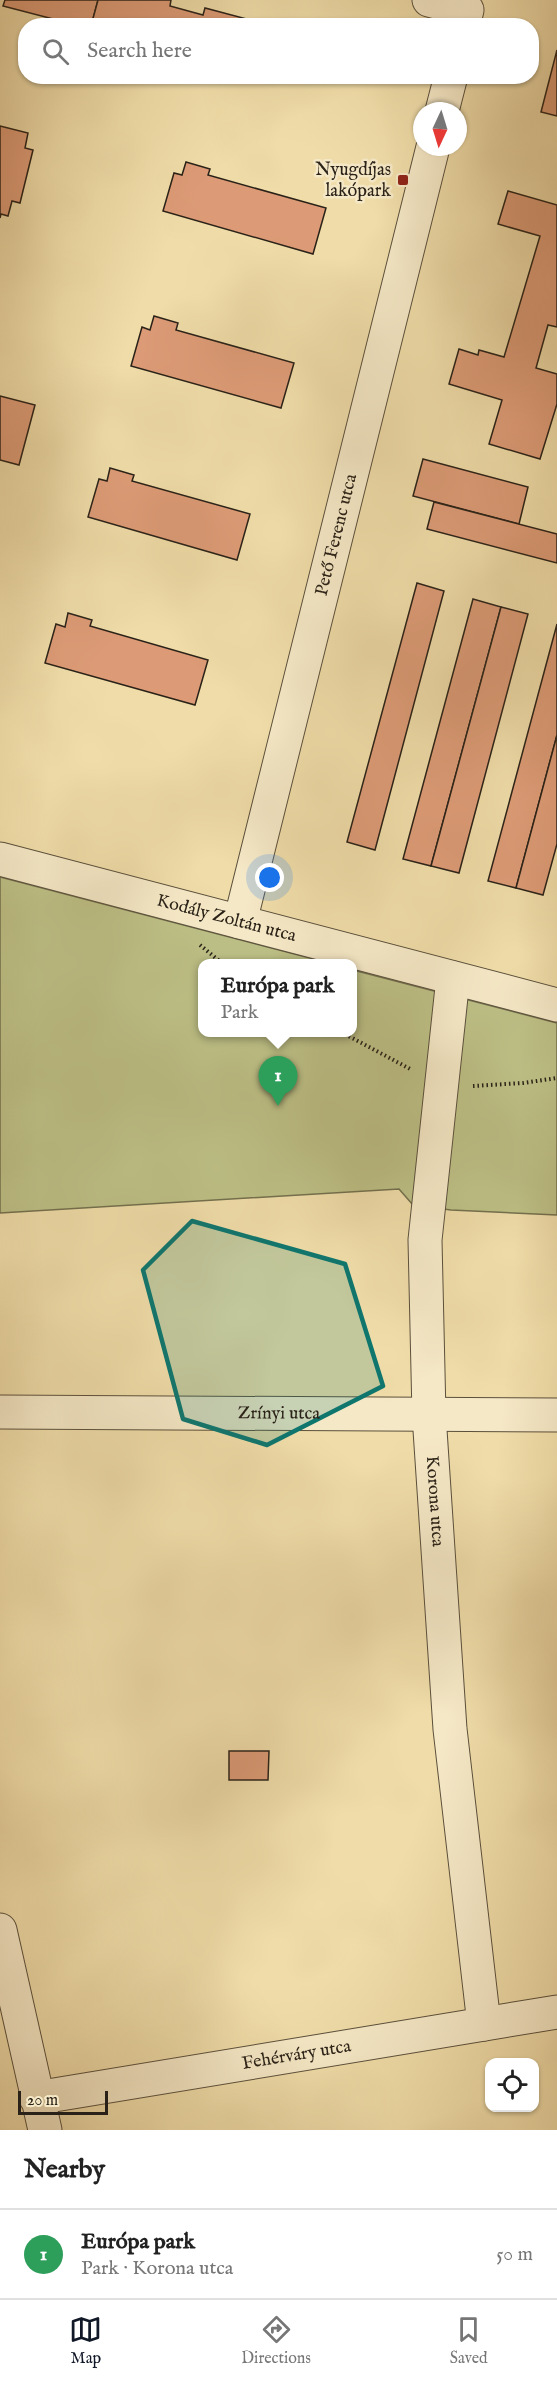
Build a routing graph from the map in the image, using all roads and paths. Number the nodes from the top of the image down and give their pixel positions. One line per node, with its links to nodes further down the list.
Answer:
1 (429, 0): 2 (street)
2 (465, 18)
3 (449, 84): 4 (street)
4 (444, 102)
5 (431, 156): 7 (street, Pető Ferenc utca)
6 (0, 859): 7 (street, Kodály Zoltán utca)
7 (240, 922): 8 (street, Kodály Zoltán utca)
8 (453, 978): 9 (street, Kodály Zoltán utca); 12 (street, Korona utca)
9 (557, 1005)
10 (0, 1412): 12 (street, Zrínyi utca)
11 (557, 1414): 12 (street, Zrínyi utca)
12 (429, 1415): 15 (street, Korona utca)
13 (0, 1930): 16 (street)
14 (557, 2012): 15 (street, Fehérváry utca)
15 (484, 2024): 16 (street, Fehérváry utca)
16 (36, 2098): 17 (street)
17 (45, 2130)

